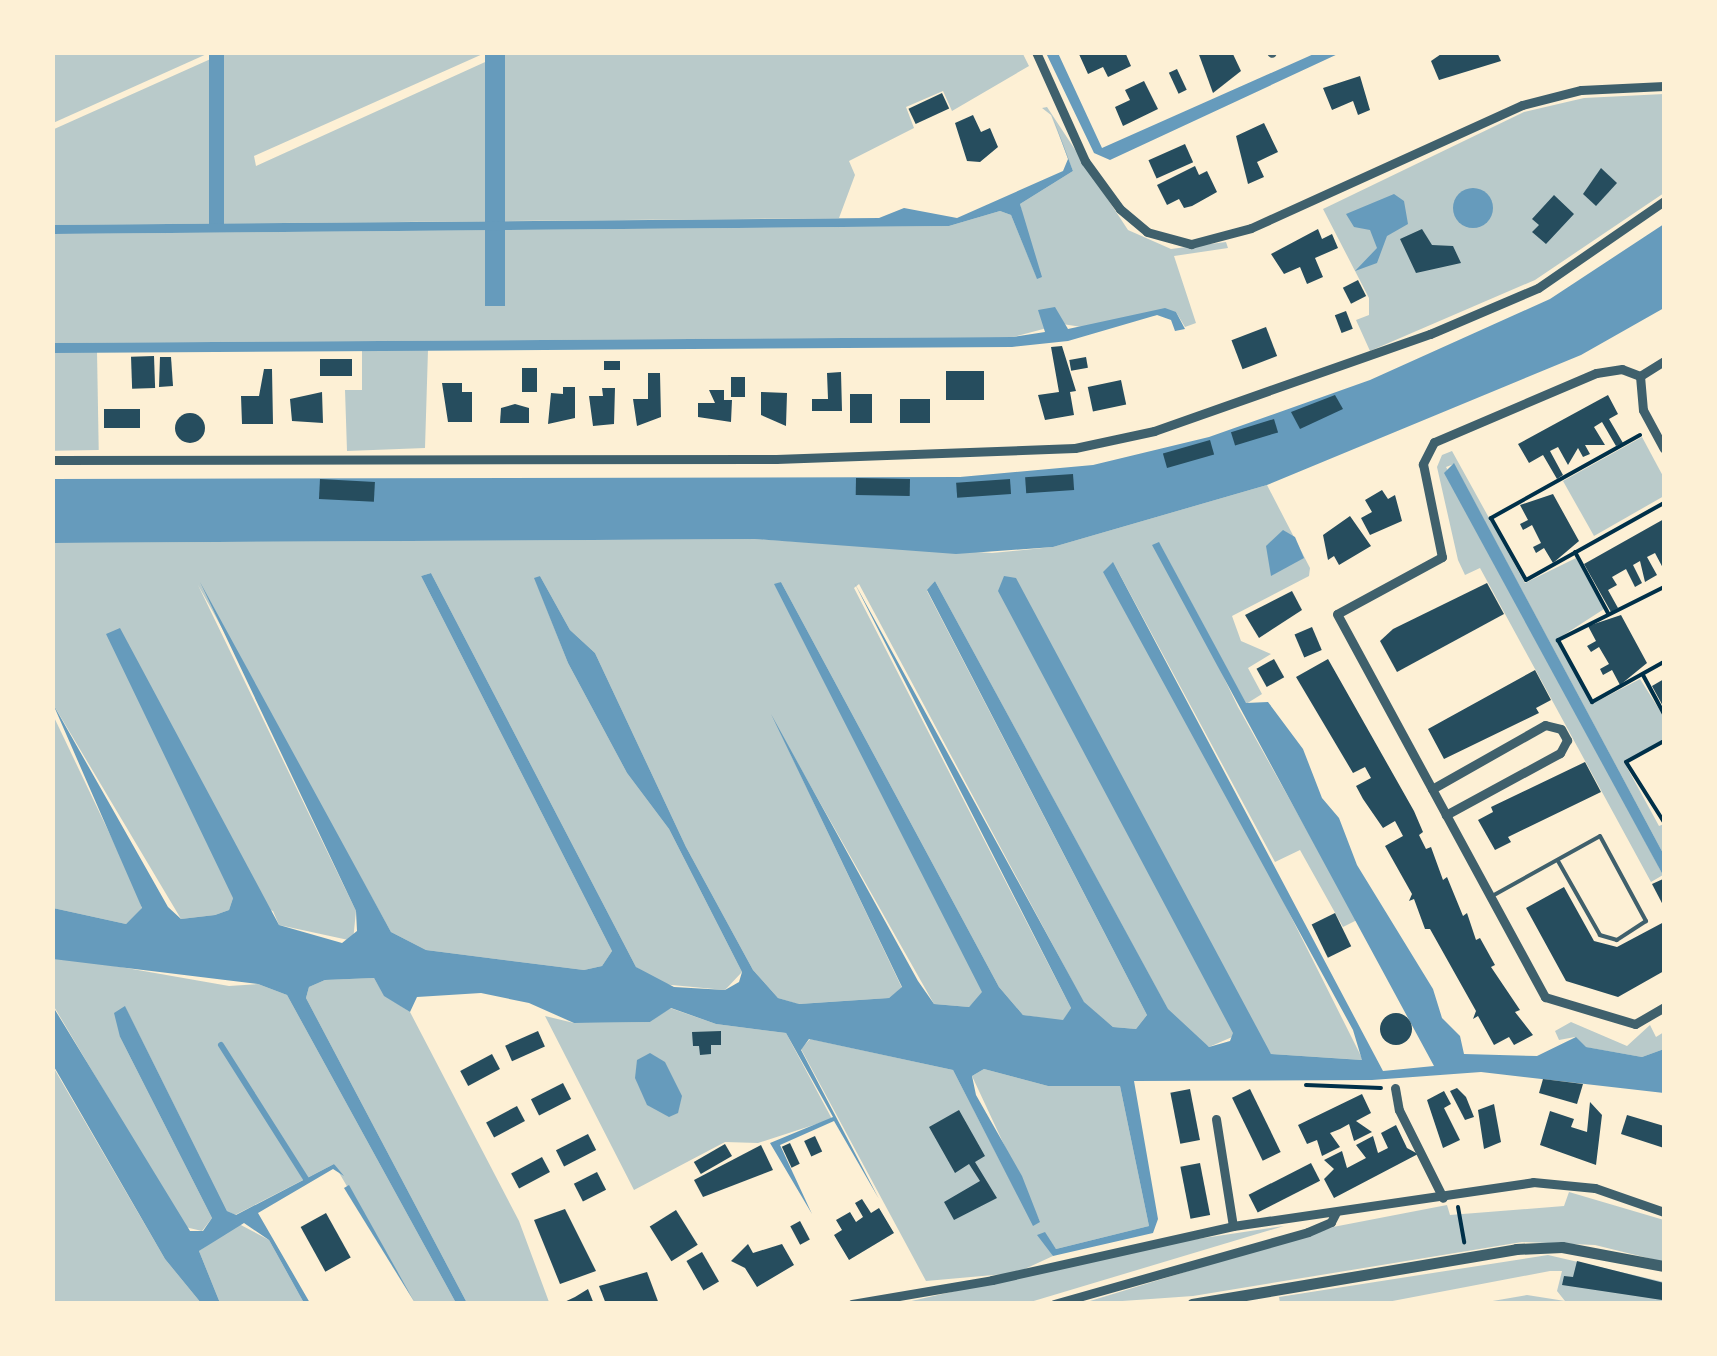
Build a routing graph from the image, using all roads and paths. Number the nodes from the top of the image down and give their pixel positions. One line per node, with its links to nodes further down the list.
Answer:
1 (1036, 52): 2 (street)
2 (1664, 86)
3 (1664, 200): 8 (street)
4 (1664, 361): 5 (street)
5 (1640, 376): 6 (street); 19 (street)
6 (1653, 428): 7 (street); 10 (path)
7 (1664, 449)
8 (52, 460)
9 (1516, 495): 10 (path)
10 (1520, 502): 12 (path)
11 (1664, 503): 12 (path)
12 (1575, 552): 14 (path)
13 (1664, 587): 14 (path)
14 (1608, 613): 16 (path)
15 (1664, 662): 16 (path)
16 (1643, 674): 17 (path)
17 (1664, 714)
18 (1664, 741): 21 (path)
19 (1432, 789): 20 (street); 20 (street)
20 (1446, 815): 23 (street)
21 (1664, 822)
22 (1558, 861): 22 (lane); 23 (lane)
23 (1492, 896): 24 (street)
24 (1664, 1008)
25 (1306, 1086): 26 (path)
26 (1395, 1088): 28 (street)
27 (1216, 1119): 32 (street)
28 (1443, 1198): 29 (street); 30 (street)
29 (1336, 1212): 32 (street); 36 (street)
30 (1664, 1212)
31 (1460, 1216): 33 (path)
32 (1233, 1226): 35 (street)
33 (1466, 1256): 34 (street); 37 (street)
34 (1664, 1266)
35 (852, 1304)
36 (1054, 1304)
37 (1192, 1304)

